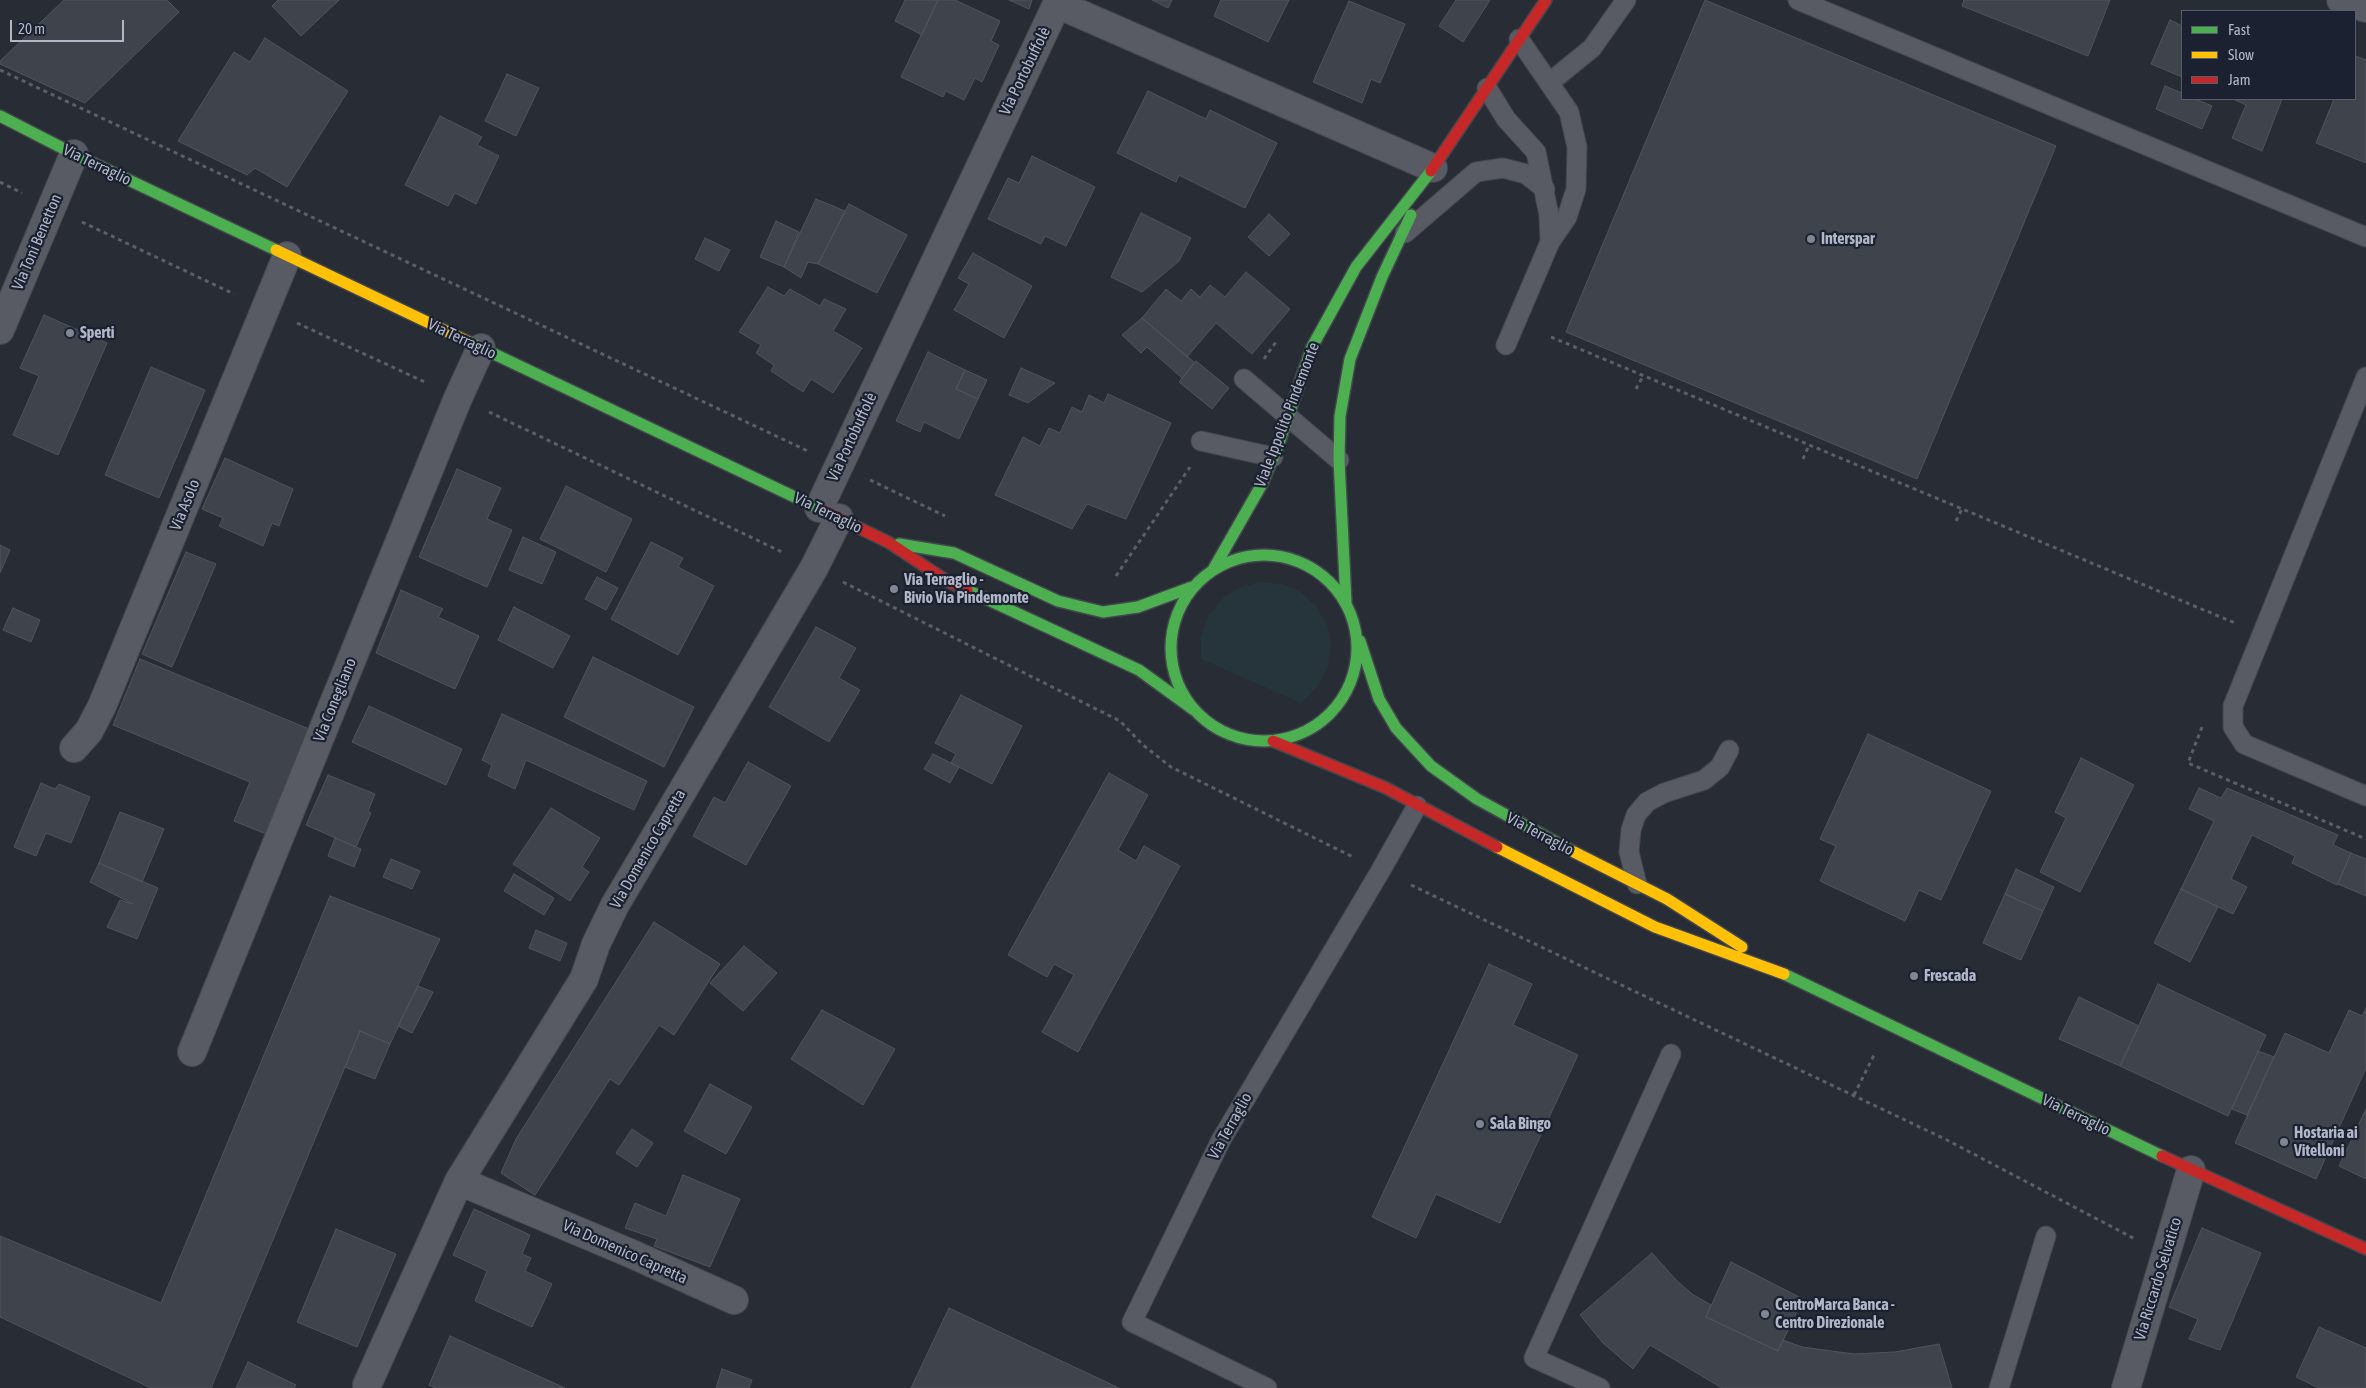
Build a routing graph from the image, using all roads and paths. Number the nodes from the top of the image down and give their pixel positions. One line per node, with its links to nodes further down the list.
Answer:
1 (1546, 0): 6 (main road, Viale Ippolito Pindemonte)
2 (1626, 0): 8 (lane)
3 (1798, 0): 18 (lane)
4 (2341, 0): 5 (street)
5 (2366, 8)
6 (1520, 39): 8 (lane); 9 (main road, Viale Ippolito Pindemonte)
7 (0, 70): 39 (path)
8 (1549, 83): 20 (lane)
9 (1487, 88): 14 (main road, Viale Ippolito Pindemonte); 16 (lane)
10 (0, 116): 12 (main road, Via Terraglio)
11 (0, 122): 12 (main road, Via Terraglio)
12 (36, 136): 13 (main road, Via Terraglio)
13 (74, 154): 17 (street, Via Toni Benetton); 21 (main road, Via Terraglio)
14 (1433, 168): 19 (main road, Viale Ippolito Pindemonte); 33 (main road, Viale Ippolito Pindemonte); 39 (street, Via Portobuffolè)
15 (0, 182): 17 (path)
16 (1545, 189): 19 (lane); 20 (lane)
17 (51, 207): 22 (path); 23 (street, Via Toni Benetton)
18 (2366, 237)
19 (1400, 238): 38 (main road, Viale Ippolito Pindemonte)
20 (1550, 242): 26 (lane)
21 (287, 256): 22 (street, Via Asolo); 27 (main road, Via Terraglio)
22 (265, 308): 32 (path); 55 (street, Via Asolo)
23 (0, 330)
24 (1551, 337): 28 (path)
25 (1278, 339): 30 (path)
26 (1506, 345)
27 (481, 348): 32 (street, Via Conegliano); 41 (main road, Via Terraglio)
28 (1643, 376): 31 (path); 35 (path)
29 (2366, 377): 57 (lane)
30 (1246, 381): 33 (lane)
31 (1636, 389)
32 (458, 398): 45 (path); 65 (street, Via Conegliano)
33 (1288, 417): 36 (main road, Viale Ippolito Pindemonte); 38 (lane)
34 (1204, 442): 36 (lane); 47 (path)
35 (1809, 445): 37 (path); 40 (path)
36 (1273, 457): 46 (main road, Viale Ippolito Pindemonte)
37 (1802, 459)
38 (1339, 460): 49 (main road, Viale Ippolito Pindemonte)
39 (839, 466): 41 (street, Via Portobuffolè); 42 (path)
40 (1962, 509): 43 (path); 50 (path)
41 (829, 513): 44 (main road, Via Terraglio); 45 (street, Via Domenico Capretta)
42 (946, 516)
43 (1956, 521)
44 (888, 542): 48 (main road, Via Terraglio); 52 (main road, Via Terraglio)
45 (814, 568): 60 (path); 69 (street, Via Domenico Capretta)
46 (1214, 568): 48 (main road); 49 (main road)
47 (1112, 579)
48 (1192, 587): 52 (main road)
49 (1346, 602): 51 (main road, Via Terraglio)
50 (2242, 626)
51 (1356, 631): 54 (main road); 61 (main road, Via Terraglio)
52 (1194, 710): 54 (main road)
53 (2202, 726): 59 (path)
54 (1273, 741): 58 (main road, Via Terraglio)
55 (74, 748)
56 (1729, 750): 61 (lane)
57 (2366, 796)
58 (1417, 806): 63 (main road, Via Terraglio); 75 (lane, Via Terraglio)
59 (2366, 839)
60 (1357, 859)
61 (1637, 884): 63 (main road, Via Terraglio)
62 (1411, 885): 67 (path)
63 (1788, 975): 64 (main road, Via Terraglio)
64 (1890, 1024): 67 (path); 68 (main road, Via Terraglio)
65 (192, 1052)
66 (1671, 1054): 76 (lane)
67 (1854, 1095): 71 (path)
68 (2191, 1170): 72 (main road, Via Terraglio); 78 (street, Via Riccardo Selvatico)
69 (459, 1181): 73 (street, Via Domenico Capretta); 74 (street, Via Domenico Capretta)
70 (2046, 1236): 77 (lane)
71 (2137, 1242)
72 (2366, 1249)
73 (734, 1300)
74 (367, 1385)
75 (1267, 1388)
76 (1600, 1388)
77 (1999, 1388)
78 (2126, 1388)

